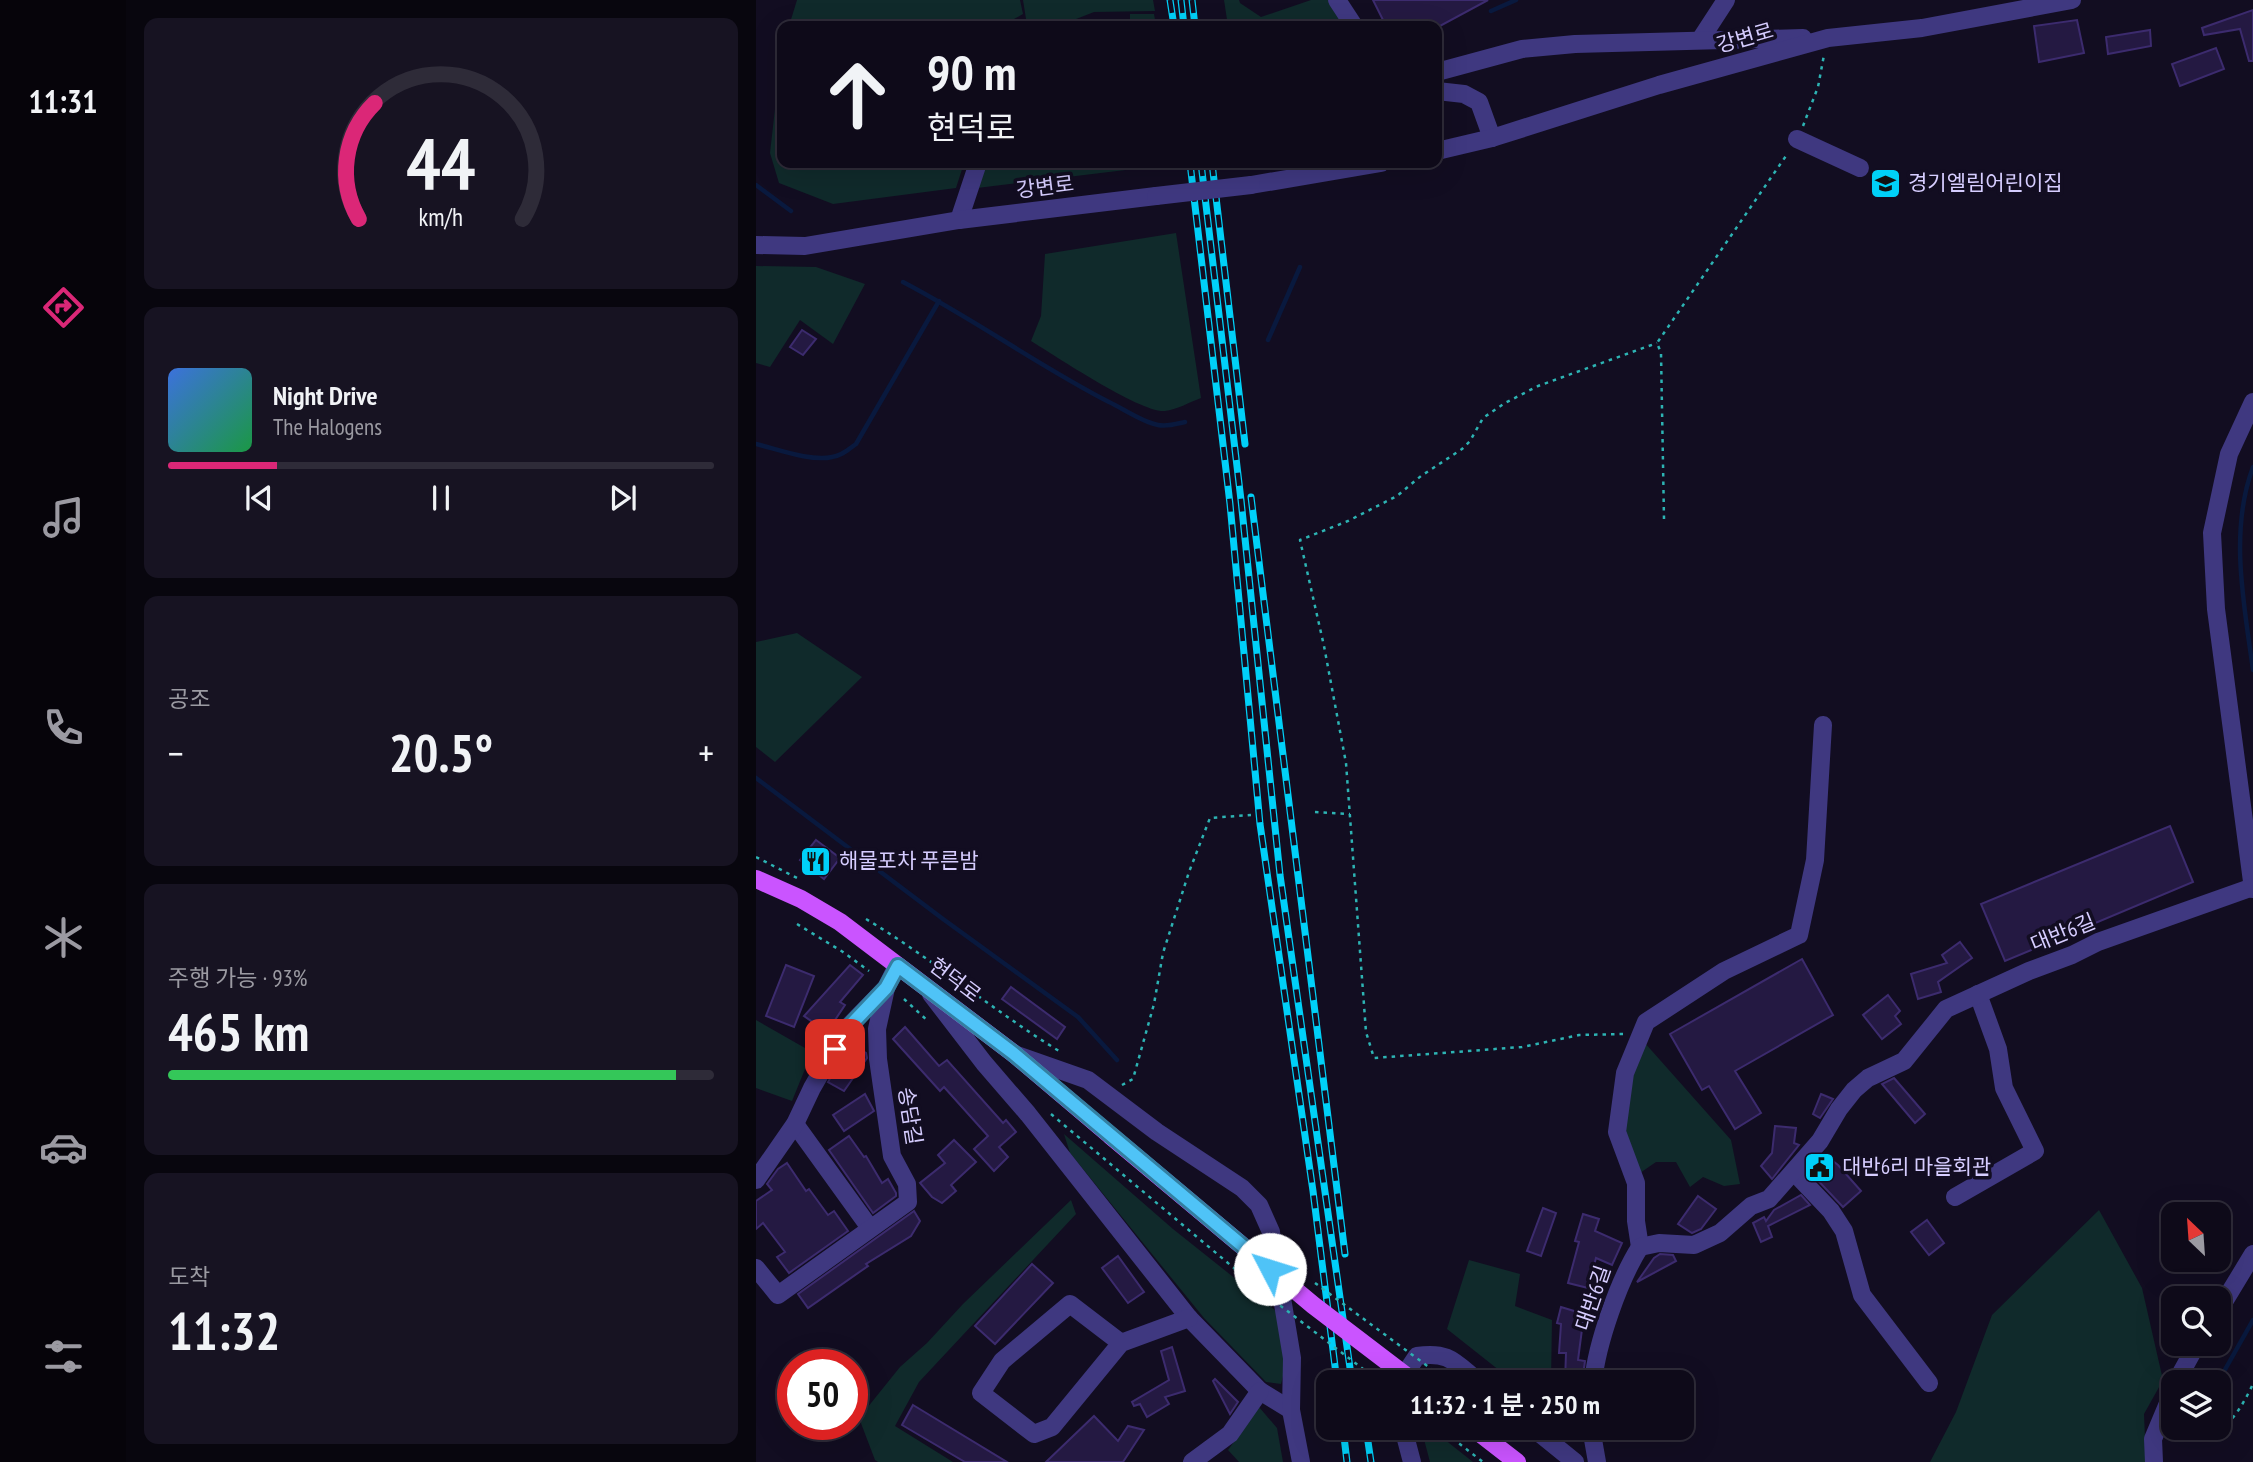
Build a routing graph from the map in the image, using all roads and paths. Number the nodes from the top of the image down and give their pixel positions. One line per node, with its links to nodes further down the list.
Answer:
1 (1337, 0): 4 (street)
2 (1726, 0): 6 (street, 강변로)
3 (2072, 0): 5 (street, 강변로)
4 (1351, 21)
5 (1828, 38): 6 (street); 9 (street, 강변로); 10 (path)
6 (1700, 40): 7 (street)
7 (1442, 71)
8 (1442, 92): 9 (street)
9 (1492, 138): 11 (street, 강변로)
10 (1797, 139): 14 (street); 17 (path)
11 (1442, 150)
12 (976, 168): 15 (street)
13 (1351, 168): 15 (street, 강변로, bridge)
14 (1860, 168)
15 (959, 220): 16 (street, 강변로)
16 (756, 245)
17 (1657, 344): 19 (path); 22 (path)
18 (2253, 402): 27 (street, 대반6길)
19 (1664, 519)
20 (1823, 725): 35 (street)
21 (1315, 812): 22 (path)
22 (1350, 814): 35 (path)
23 (1251, 815): 38 (path)
24 (756, 857): 26 (path)
25 (757, 879): 30 (main road, 현덕로)
26 (807, 884)
27 (2253, 888): 34 (street, 대반6길)
28 (867, 919): 36 (path)
29 (797, 924): 31 (path)
30 (898, 966): 32 (main road, 현덕로); 33 (street, 송담길)
31 (869, 971)
32 (925, 986): 37 (main road, 현덕로); 50 (street)
33 (886, 988): 40 (street, 송담길); 44 (street, 송담길)
34 (1978, 994): 41 (street, 대반6길); 43 (street)
35 (1646, 1022): 45 (street)
36 (1060, 1052)
37 (1013, 1053): 53 (main road, 현덕로, bridge); 61 (street)
38 (1133, 1079)
39 (1050, 1114): 52 (path, bridge)
40 (794, 1124): 42 (street, 송담길); 44 (street)
41 (1794, 1172): 45 (street, 대반6길); 58 (street)
42 (756, 1180)
43 (1955, 1197)
44 (870, 1228): 47 (street, 송담길)
45 (1640, 1247): 57 (street, 대반6길)
46 (2253, 1254): 49 (street)
47 (756, 1268)
48 (1315, 1283): 55 (path, bridge)
49 (2231, 1290)
50 (1189, 1318): 51 (street); 60 (street)
51 (1121, 1343): 51 (street)
52 (1364, 1370)
53 (1397, 1370)
54 (1408, 1370): 56 (street)
55 (1433, 1370)
56 (1464, 1370)
57 (1594, 1370)
58 (1929, 1383)
59 (2253, 1384): 63 (path)
60 (1260, 1391): 61 (street); 69 (street)
61 (1292, 1410): 70 (street)
62 (2161, 1420): 76 (street)
63 (2231, 1421)
64 (1406, 1440): 71 (street)
65 (1455, 1440): 72 (path)
66 (1489, 1440): 73 (main road)
67 (1548, 1440): 74 (street)
68 (1593, 1440): 75 (street)
69 (1192, 1462)
70 (1301, 1462)
71 (1412, 1462)
72 (1483, 1462)
73 (1517, 1462)
74 (1575, 1462)
75 (1597, 1462)
76 (2154, 1462)

